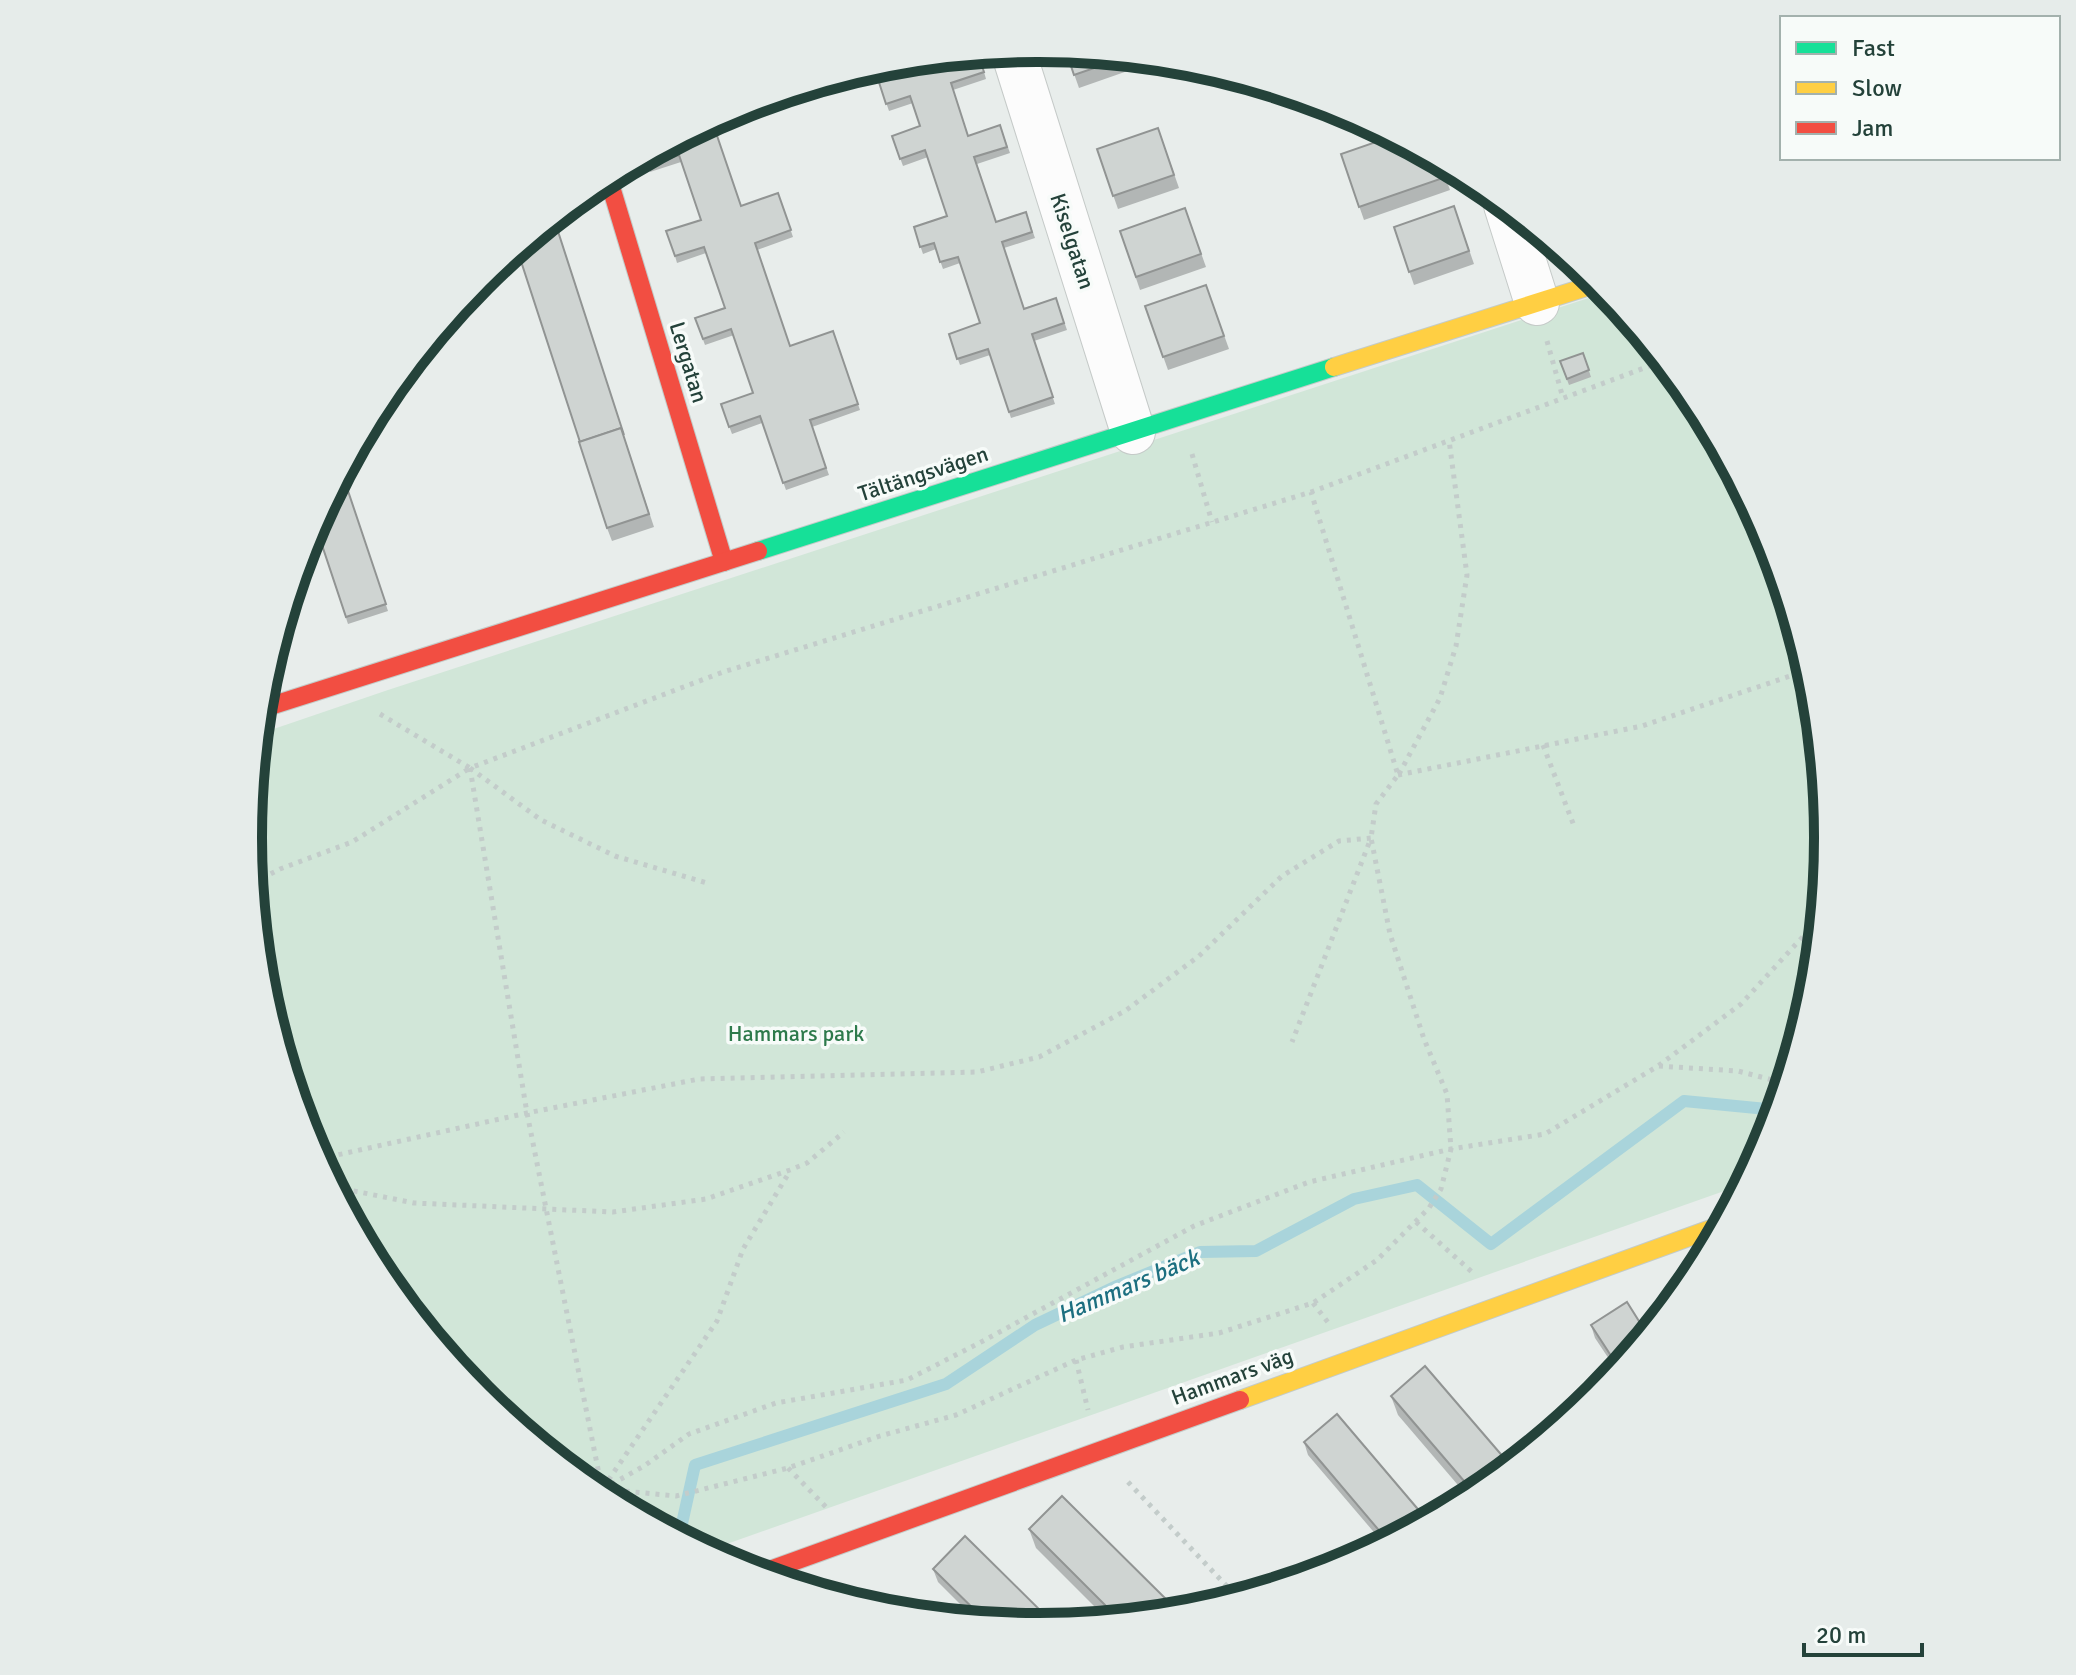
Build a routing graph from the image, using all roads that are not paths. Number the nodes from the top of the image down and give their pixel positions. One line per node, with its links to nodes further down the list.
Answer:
1 (1017, 63): 6 (street, Kiselgatan)
2 (612, 190): 7 (street, Lergatan)
3 (1512, 224): 5 (street)
4 (1585, 288): 5 (street, Tältängsvägen)
5 (1537, 303): 6 (street, Tältängsvägen)
6 (1133, 432): 7 (street, Tältängsvägen)
7 (724, 562): 8 (street, Tältängsvägen)
8 (274, 705)
9 (1707, 1231): 10 (street, Hammars väg)
10 (777, 1567)

